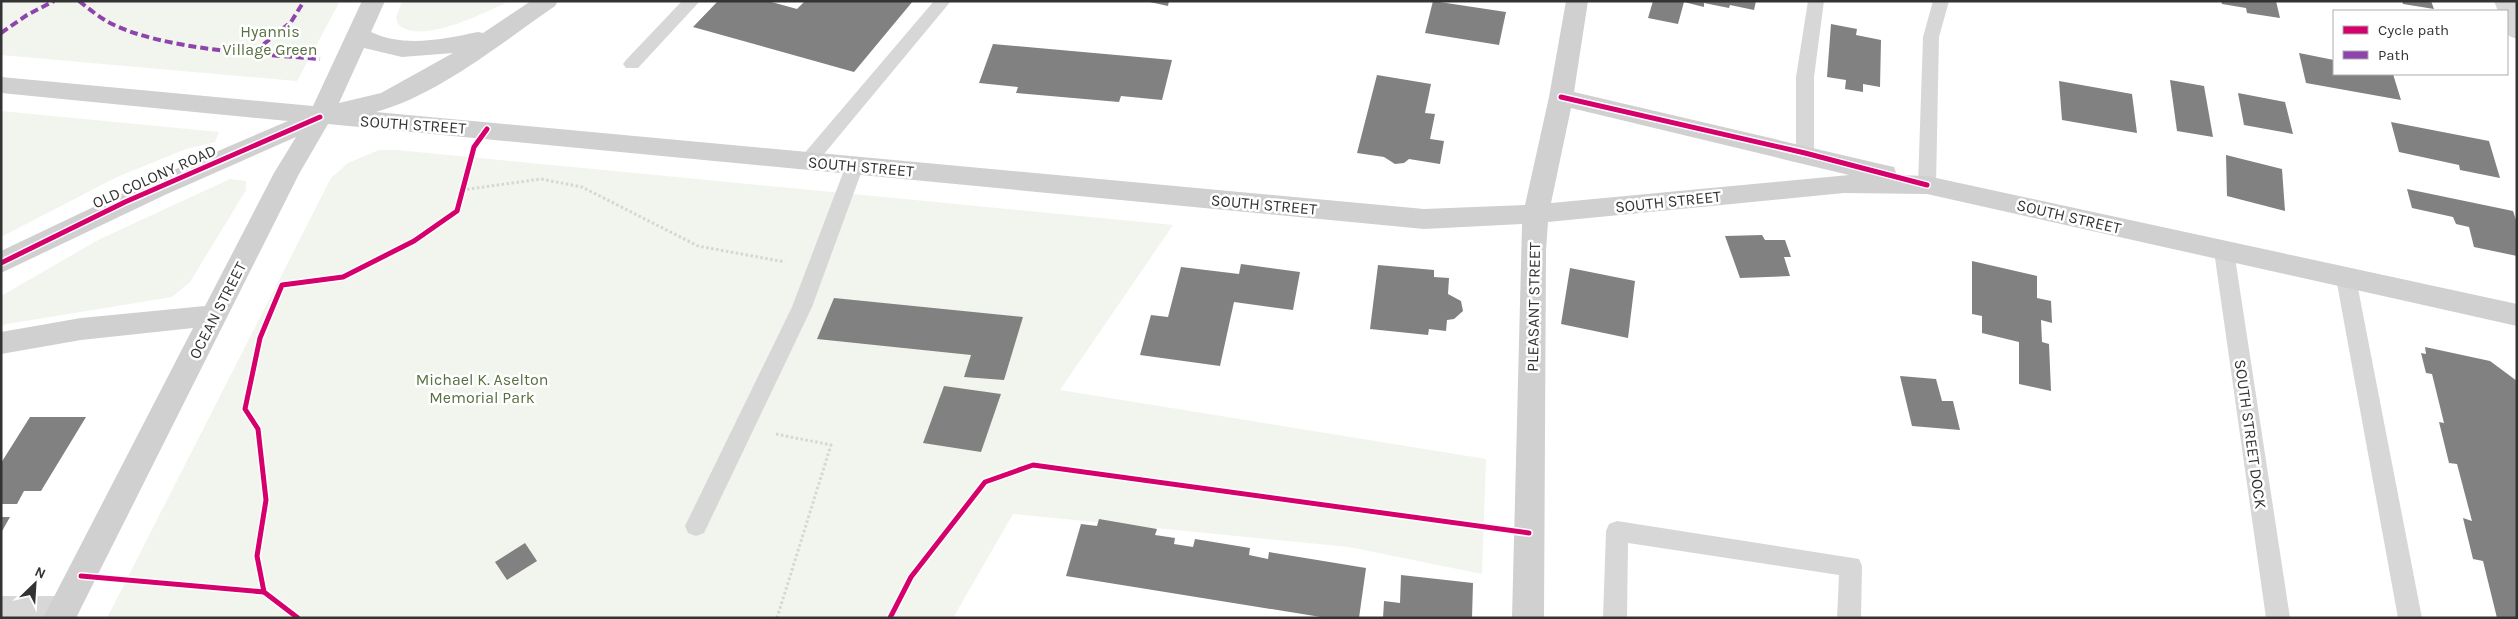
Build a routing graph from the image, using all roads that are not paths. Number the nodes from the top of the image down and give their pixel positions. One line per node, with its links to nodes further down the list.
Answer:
1 (374, 1): 10 (main road, OCEAN STREET)
2 (547, 1): 11 (main road, OLD COLONY ROAD)
3 (692, 1): 12 (lane)
4 (943, 1): 17 (lane)
5 (1577, 1): 14 (main road, PLEASANT STREET)
6 (1816, 1): 16 (lane)
7 (1941, 1): 19 (lane)
8 (2505, 1): 9 (street)
9 (2517, 31)
10 (357, 35): 11 (main road); 15 (main road, OCEAN STREET)
11 (494, 37): 15 (main road, OLD COLONY ROAD)
12 (632, 64)
13 (1, 86): 15 (main road, SOUTH STREET)
14 (1561, 97): 16 (main road); 20 (main road, PLEASANT STREET)
15 (320, 117): 17 (main road, SOUTH STREET); 22 (main road, OLD COLONY ROAD); 25 (main road, OCEAN STREET)
16 (1805, 154): 19 (main road)
17 (808, 161): 18 (main road, SOUTH STREET)
18 (855, 165): 20 (main road, SOUTH STREET); 27 (lane)
19 (1927, 185): 20 (main road, SOUTH STREET); 21 (main road, SOUTH STREET)
20 (1536, 214): 30 (main road, PLEASANT STREET)
21 (2224, 251): 23 (main road, SOUTH STREET); 33 (lane, SOUTH STREET DOCK)
22 (1, 263)
23 (2346, 278): 24 (main road, SOUTH STREET); 34 (lane)
24 (2517, 314)
25 (214, 316): 26 (main road); 29 (main road, OCEAN STREET)
26 (1, 343)
27 (696, 526)
28 (1, 607): 29 (lane)
29 (62, 612)
30 (1528, 618)
31 (1615, 618): 32 (lane)
32 (1849, 618)
33 (2278, 618)
34 (2410, 618)

